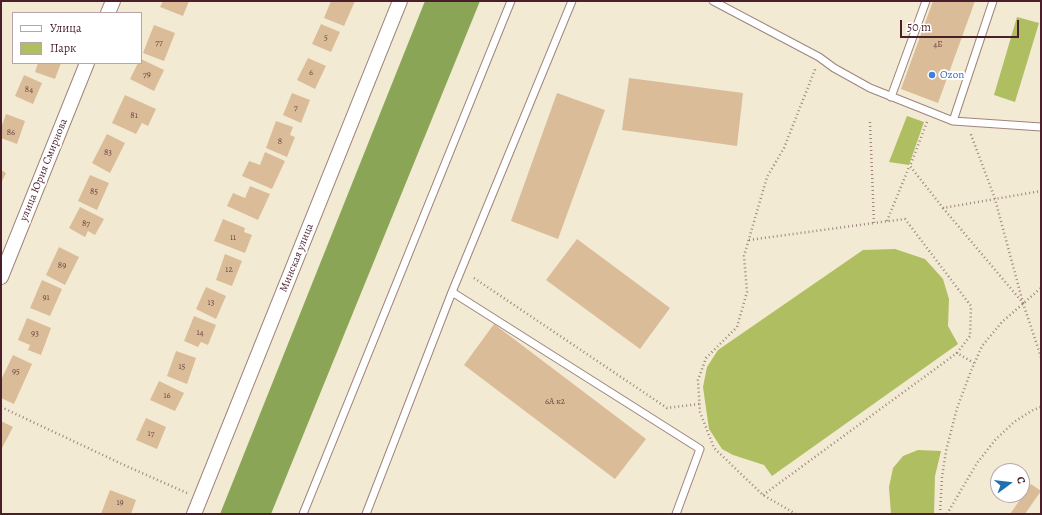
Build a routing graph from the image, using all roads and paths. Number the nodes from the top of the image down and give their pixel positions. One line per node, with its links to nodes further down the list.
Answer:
1 (112, 1): 8 (street)
2 (400, 1): 37 (street, Минская улица)
3 (511, 1): 38 (lane)
4 (572, 1): 27 (lane)
5 (713, 1): 9 (lane)
6 (926, 1): 11 (lane)
7 (993, 1): 13 (lane)
8 (108, 12)
9 (819, 57): 11 (lane); 23 (path)
10 (87, 64): 24 (street, улица Юрия Смирнова)
11 (891, 97): 12 (lane)
12 (930, 112): 13 (lane); 17 (path)
13 (954, 121): 15 (lane)
14 (870, 122): 22 (path)
15 (965, 122): 16 (lane); 19 (path)
16 (1041, 127)
17 (910, 166): 20 (path); 21 (path)
18 (1041, 191): 19 (path)
19 (995, 199): 20 (path); 28 (path)
20 (943, 208): 28 (path)
21 (887, 221): 22 (path); 29 (path)
22 (874, 223): 23 (path)
23 (749, 240): 32 (path)
24 (1, 277)
25 (474, 278): 32 (path)
26 (1041, 288): 28 (path)
27 (452, 292): 39 (lane); 40 (lane)
28 (1023, 303): 30 (path); 31 (path)
29 (957, 353): 31 (path); 36 (path)
30 (1041, 357)
31 (974, 363): 42 (path)
32 (699, 404): 36 (path)
33 (1, 407): 35 (path)
34 (1041, 407): 43 (path)
35 (189, 494)
36 (763, 495): 41 (path)
37 (194, 514)
38 (303, 514)
39 (366, 514)
40 (676, 514)
41 (796, 514)
42 (940, 514)
43 (948, 514)

